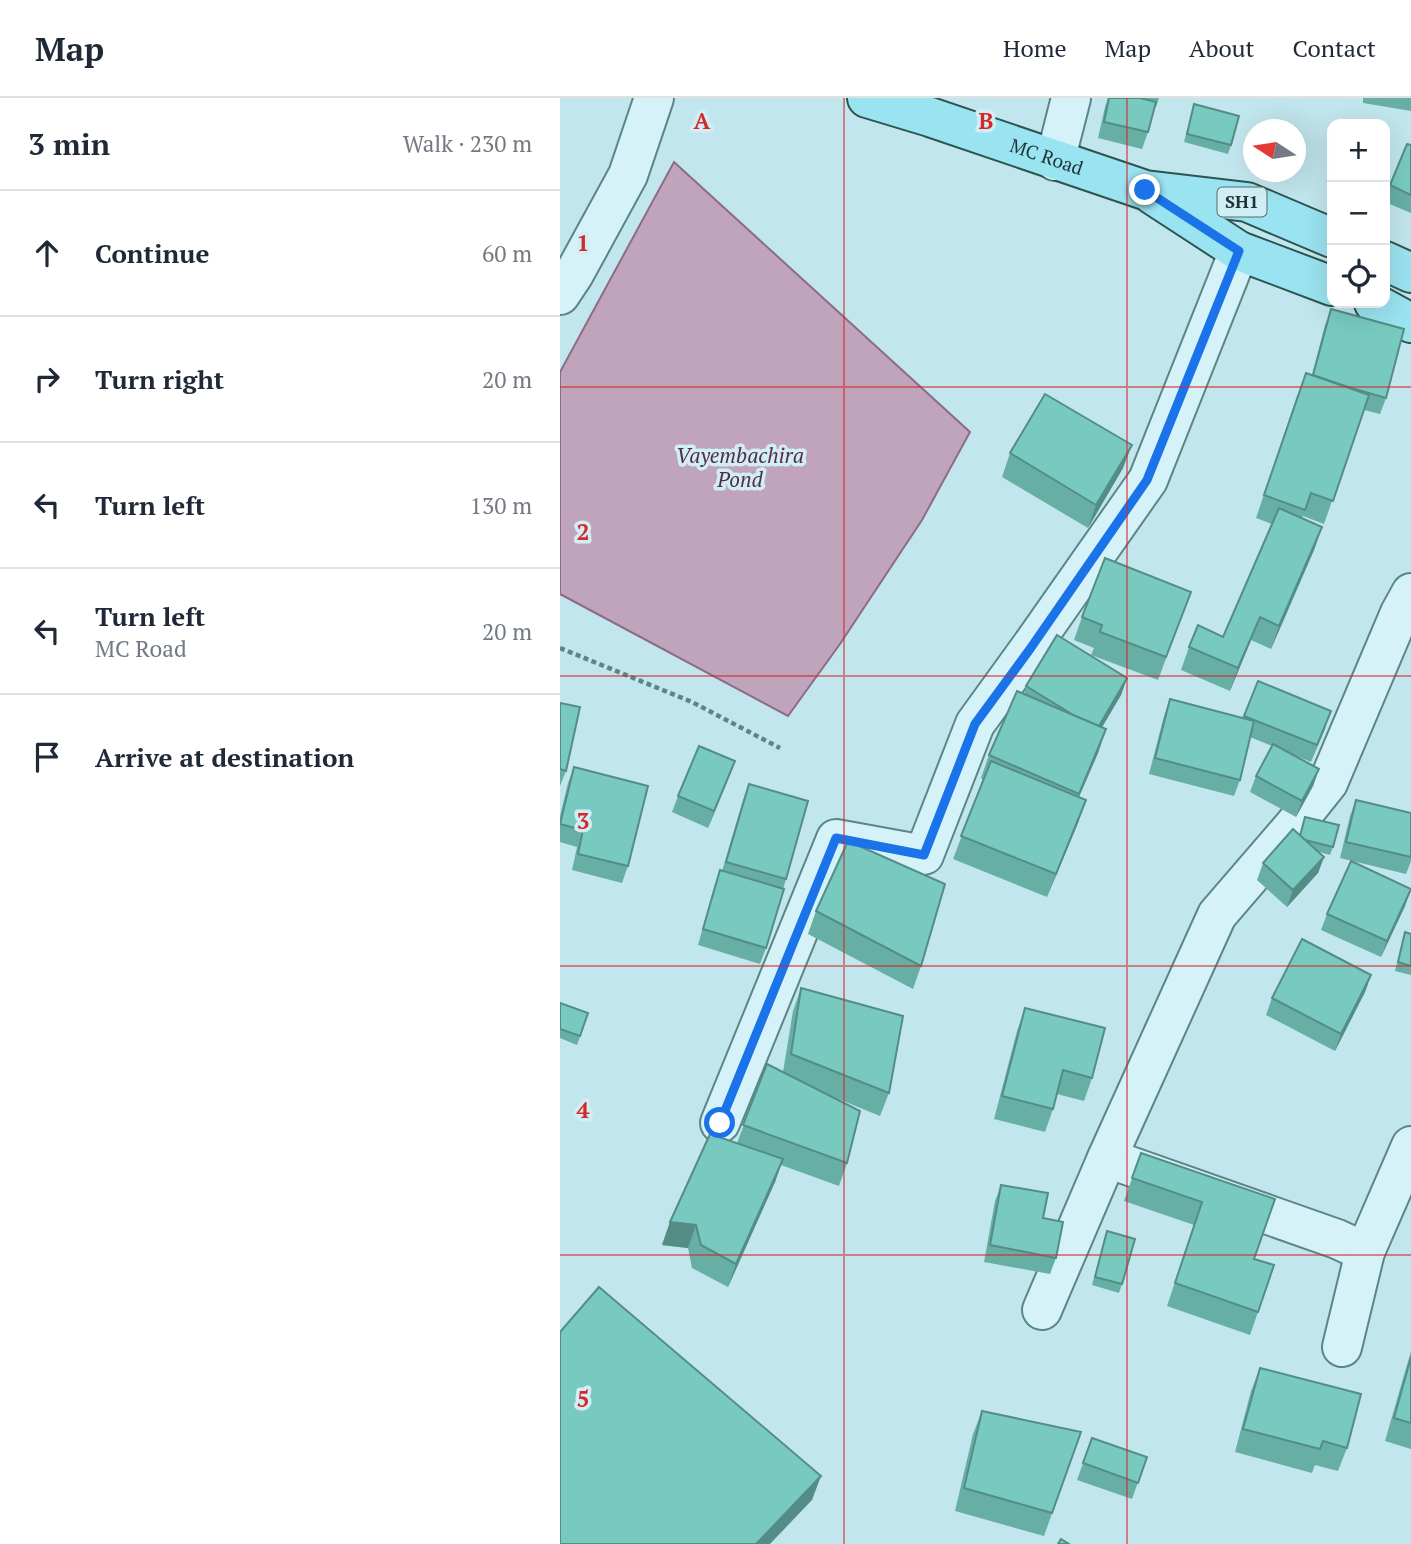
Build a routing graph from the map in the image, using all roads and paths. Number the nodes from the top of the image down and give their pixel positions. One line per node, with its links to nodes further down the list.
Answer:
1 (654, 98): 11 (street)
2 (867, 98): 4 (main road, MC Road / SH1)
3 (1071, 98): 4 (street)
4 (1055, 161): 5 (main road, MC Road / SH1)
5 (1145, 190): 6 (main road, MC Road / SH1); 7 (main road, MC Road / SH1)
6 (1327, 236)
7 (1239, 251): 10 (main road, MC Road / SH1); 17 (street)
8 (1390, 263): 9 (main road)
9 (1411, 273)
10 (1327, 284)
11 (560, 295)
12 (1383, 308): 13 (main road)
13 (1411, 323)
14 (1411, 593): 19 (street)
15 (560, 648): 16 (path)
16 (780, 748)
17 (720, 1123)
18 (1411, 1146): 20 (street)
19 (1107, 1158): 20 (street); 21 (street)
20 (1365, 1252): 22 (street)
21 (1042, 1310)
22 (1342, 1347)

